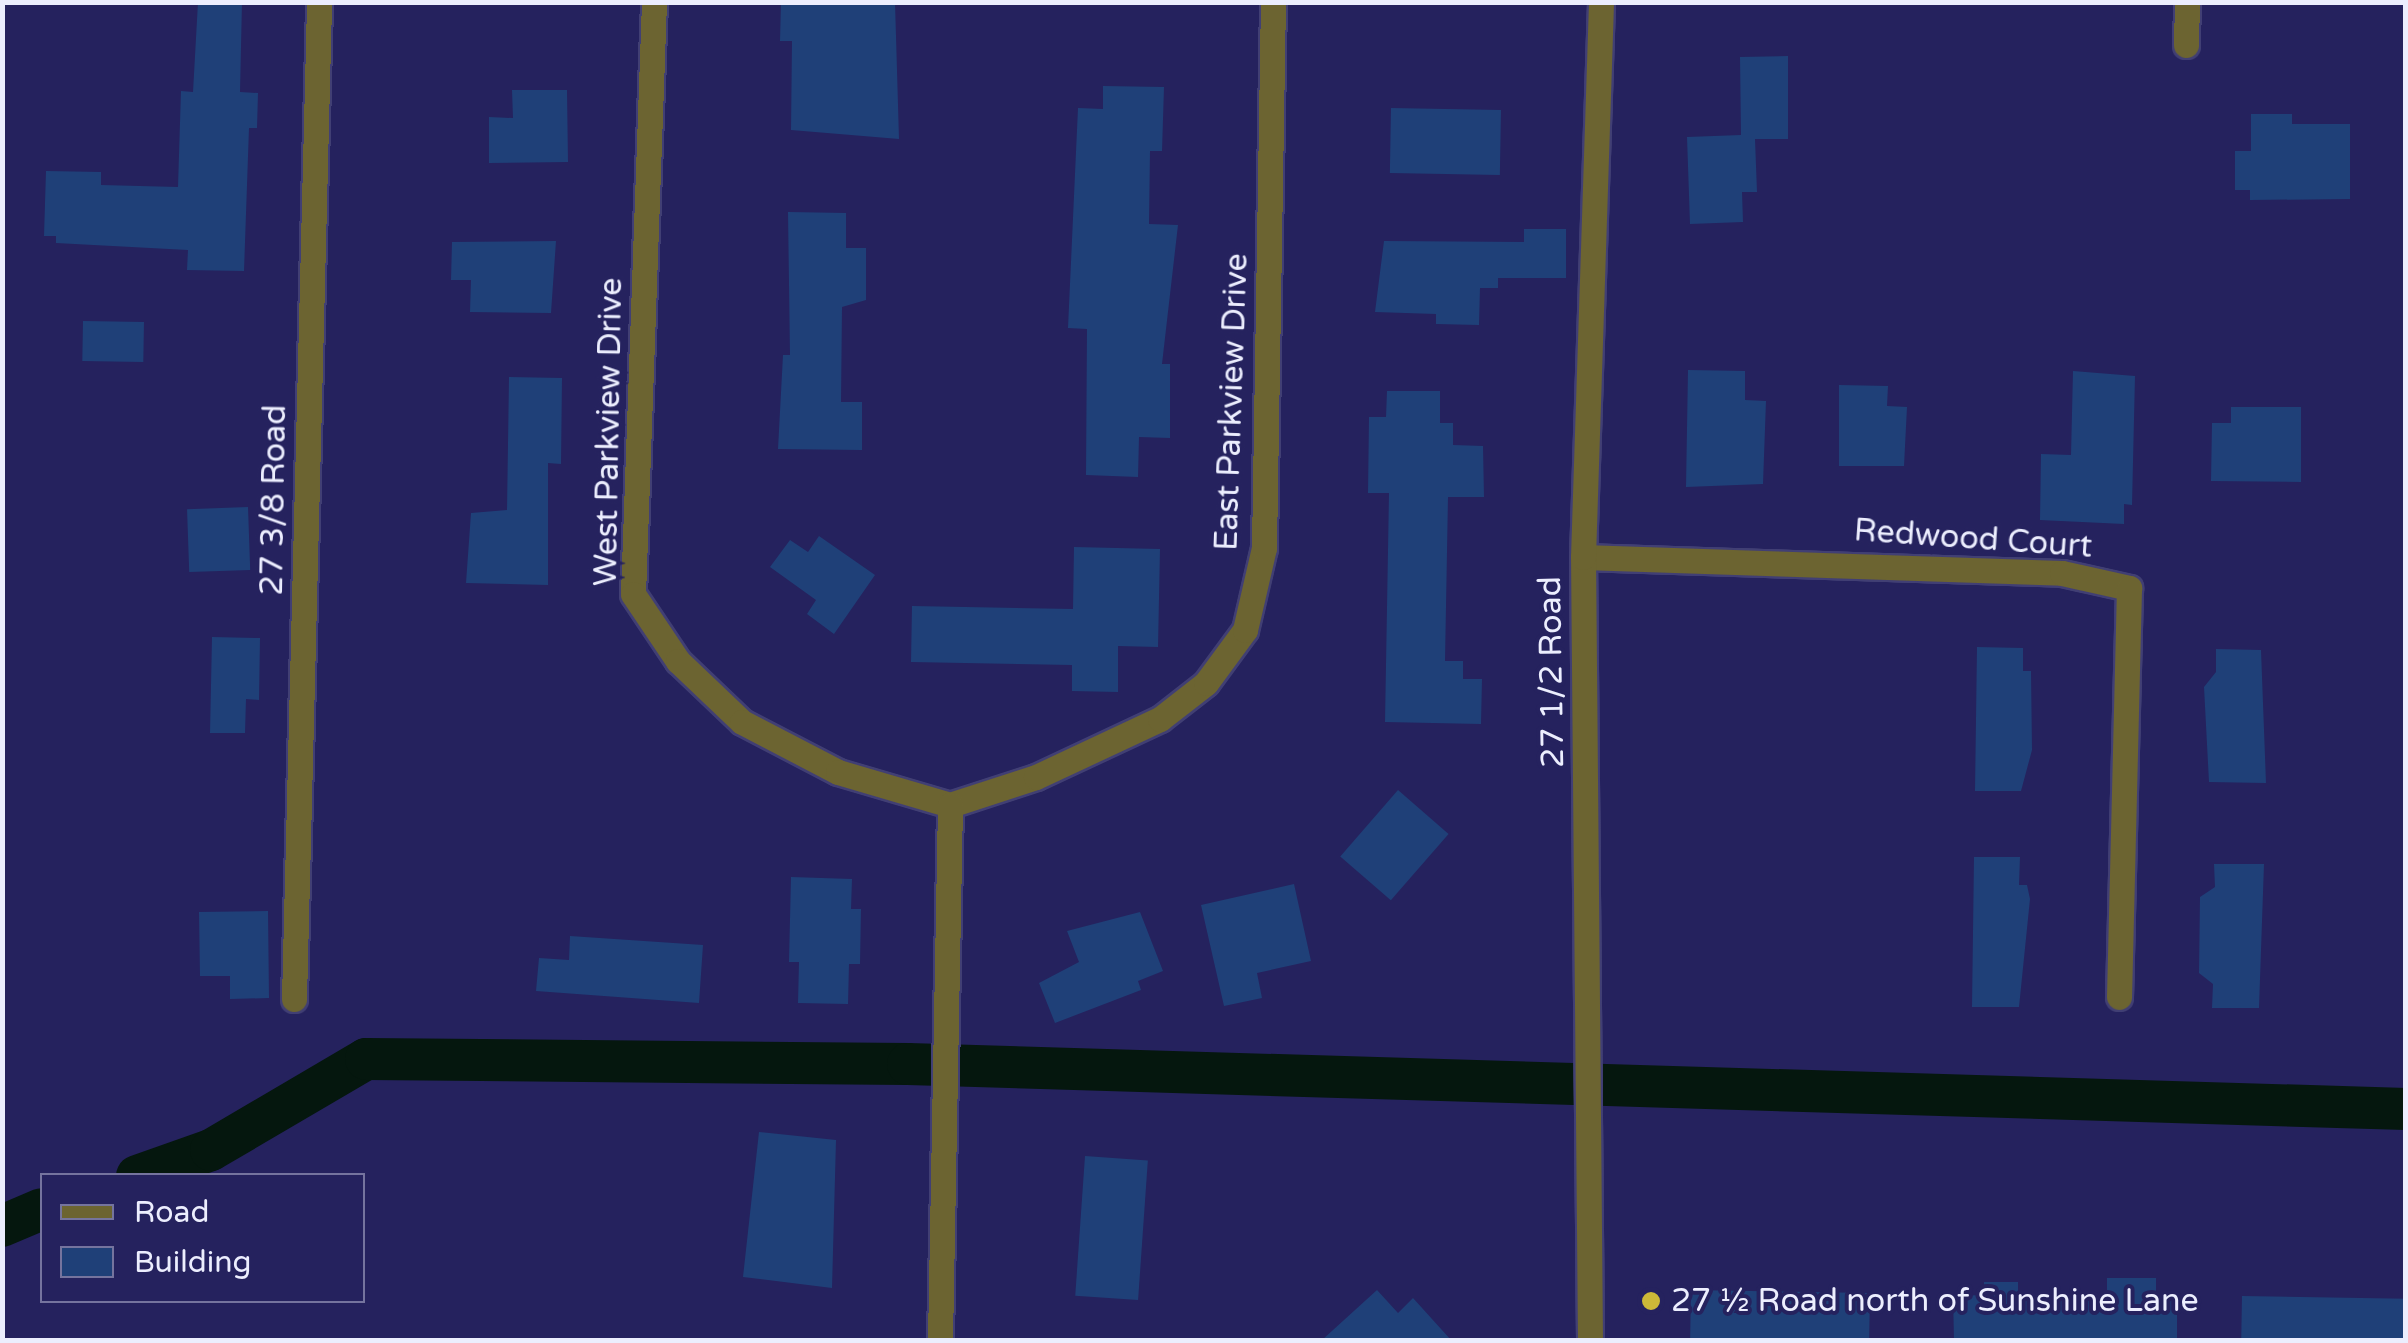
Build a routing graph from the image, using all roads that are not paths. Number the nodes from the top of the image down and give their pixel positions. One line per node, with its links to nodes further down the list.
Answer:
1 (318, 2): 10 (street, 27 3/8 Road)
2 (654, 2): 8 (street, West Parkview Drive)
3 (1273, 2): 8 (street, East Parkview Drive)
4 (1600, 2): 7 (street, 27 1/2 Road)
5 (2186, 2): 6 (street)
6 (2186, 45)
7 (1583, 557): 9 (street, Redwood Court); 12 (street, 27 1/2 Road)
8 (950, 805): 11 (street)
9 (2119, 997)
10 (294, 999)
11 (940, 1340)
12 (1590, 1340)

